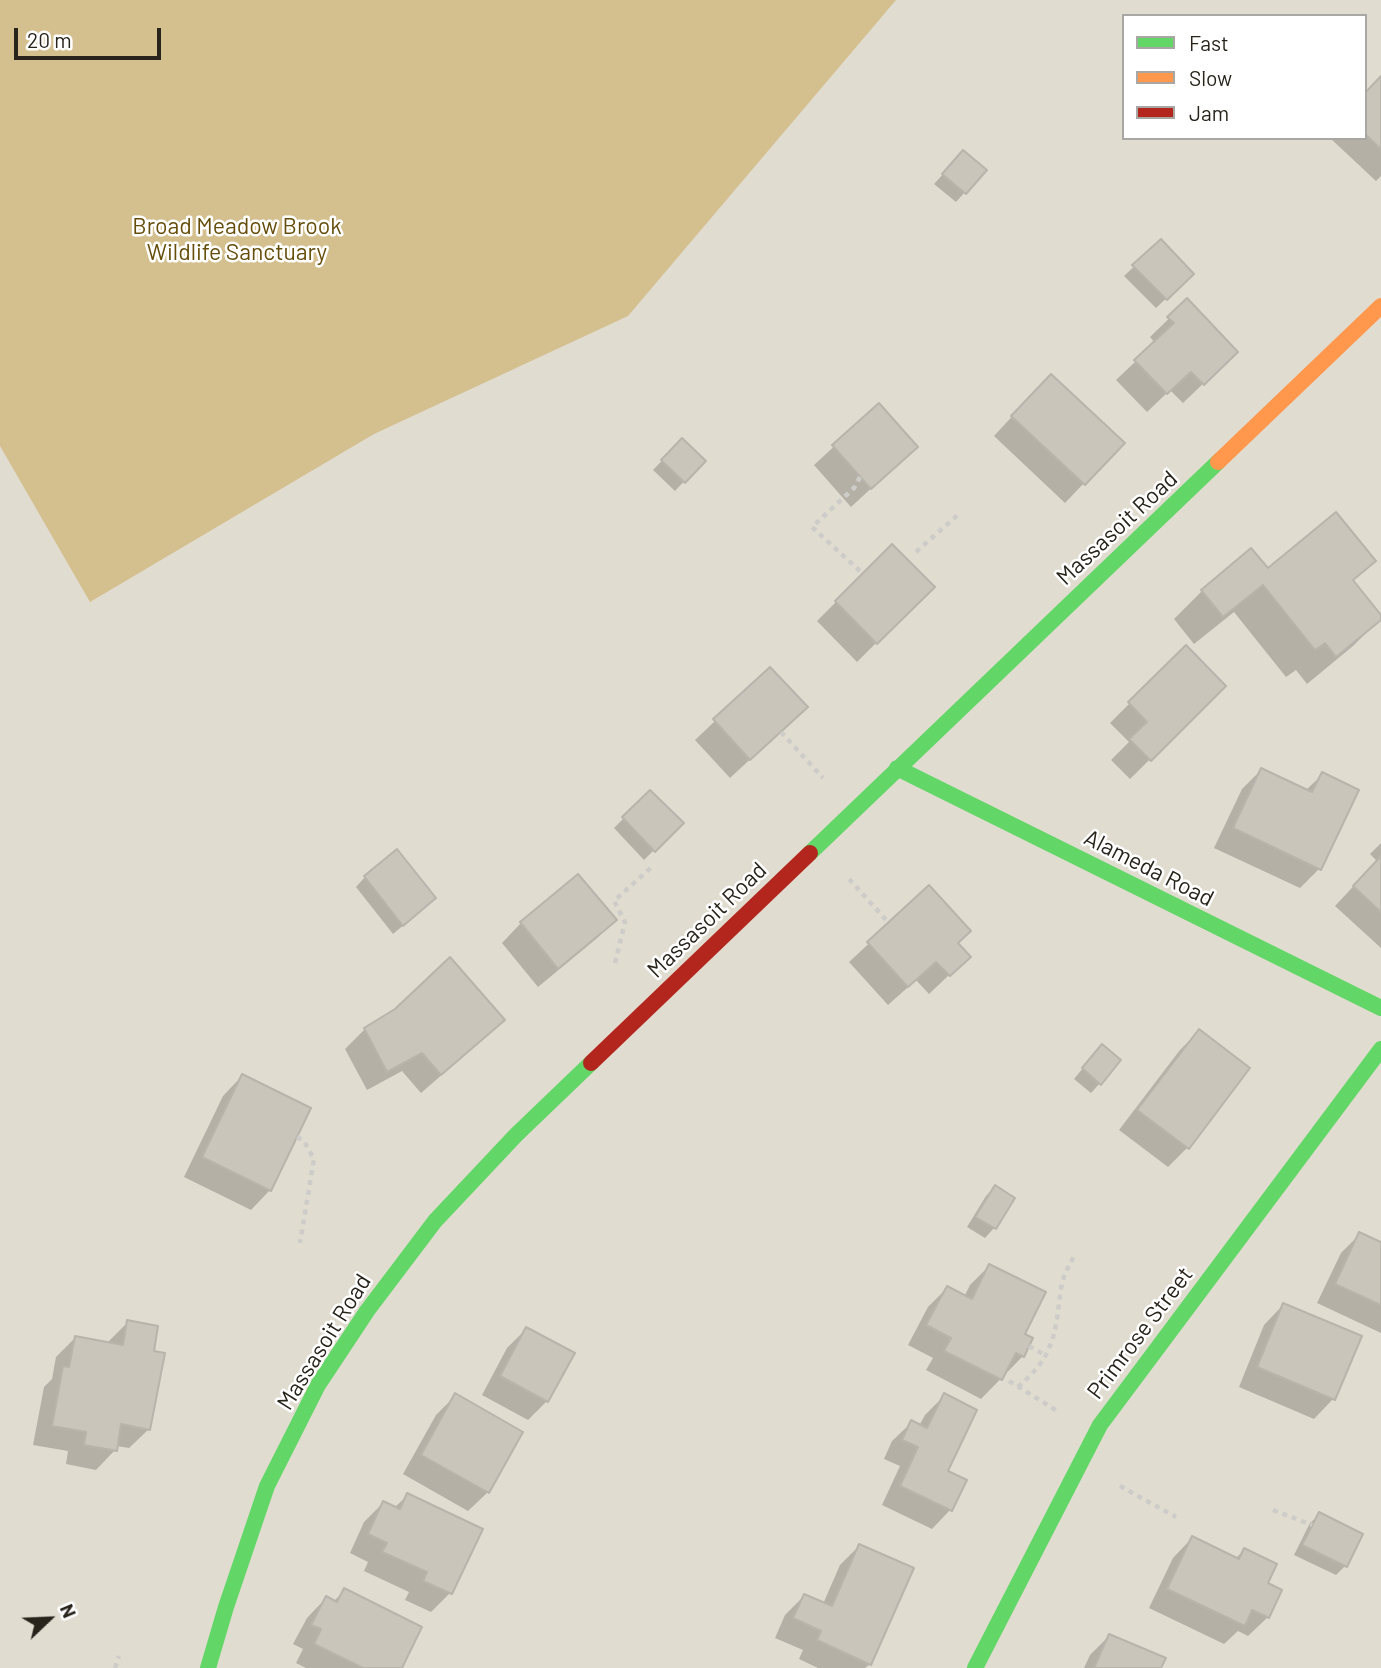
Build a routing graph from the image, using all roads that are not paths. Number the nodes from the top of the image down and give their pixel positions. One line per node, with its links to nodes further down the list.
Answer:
1 (1381, 306): 2 (main road, Massasoit Road)
2 (898, 768): 3 (main road, Alameda Road); 5 (main road, Massasoit Road)
3 (1381, 1008)
4 (1381, 1049): 6 (main road, Primrose Street)
5 (208, 1668)
6 (975, 1668)

